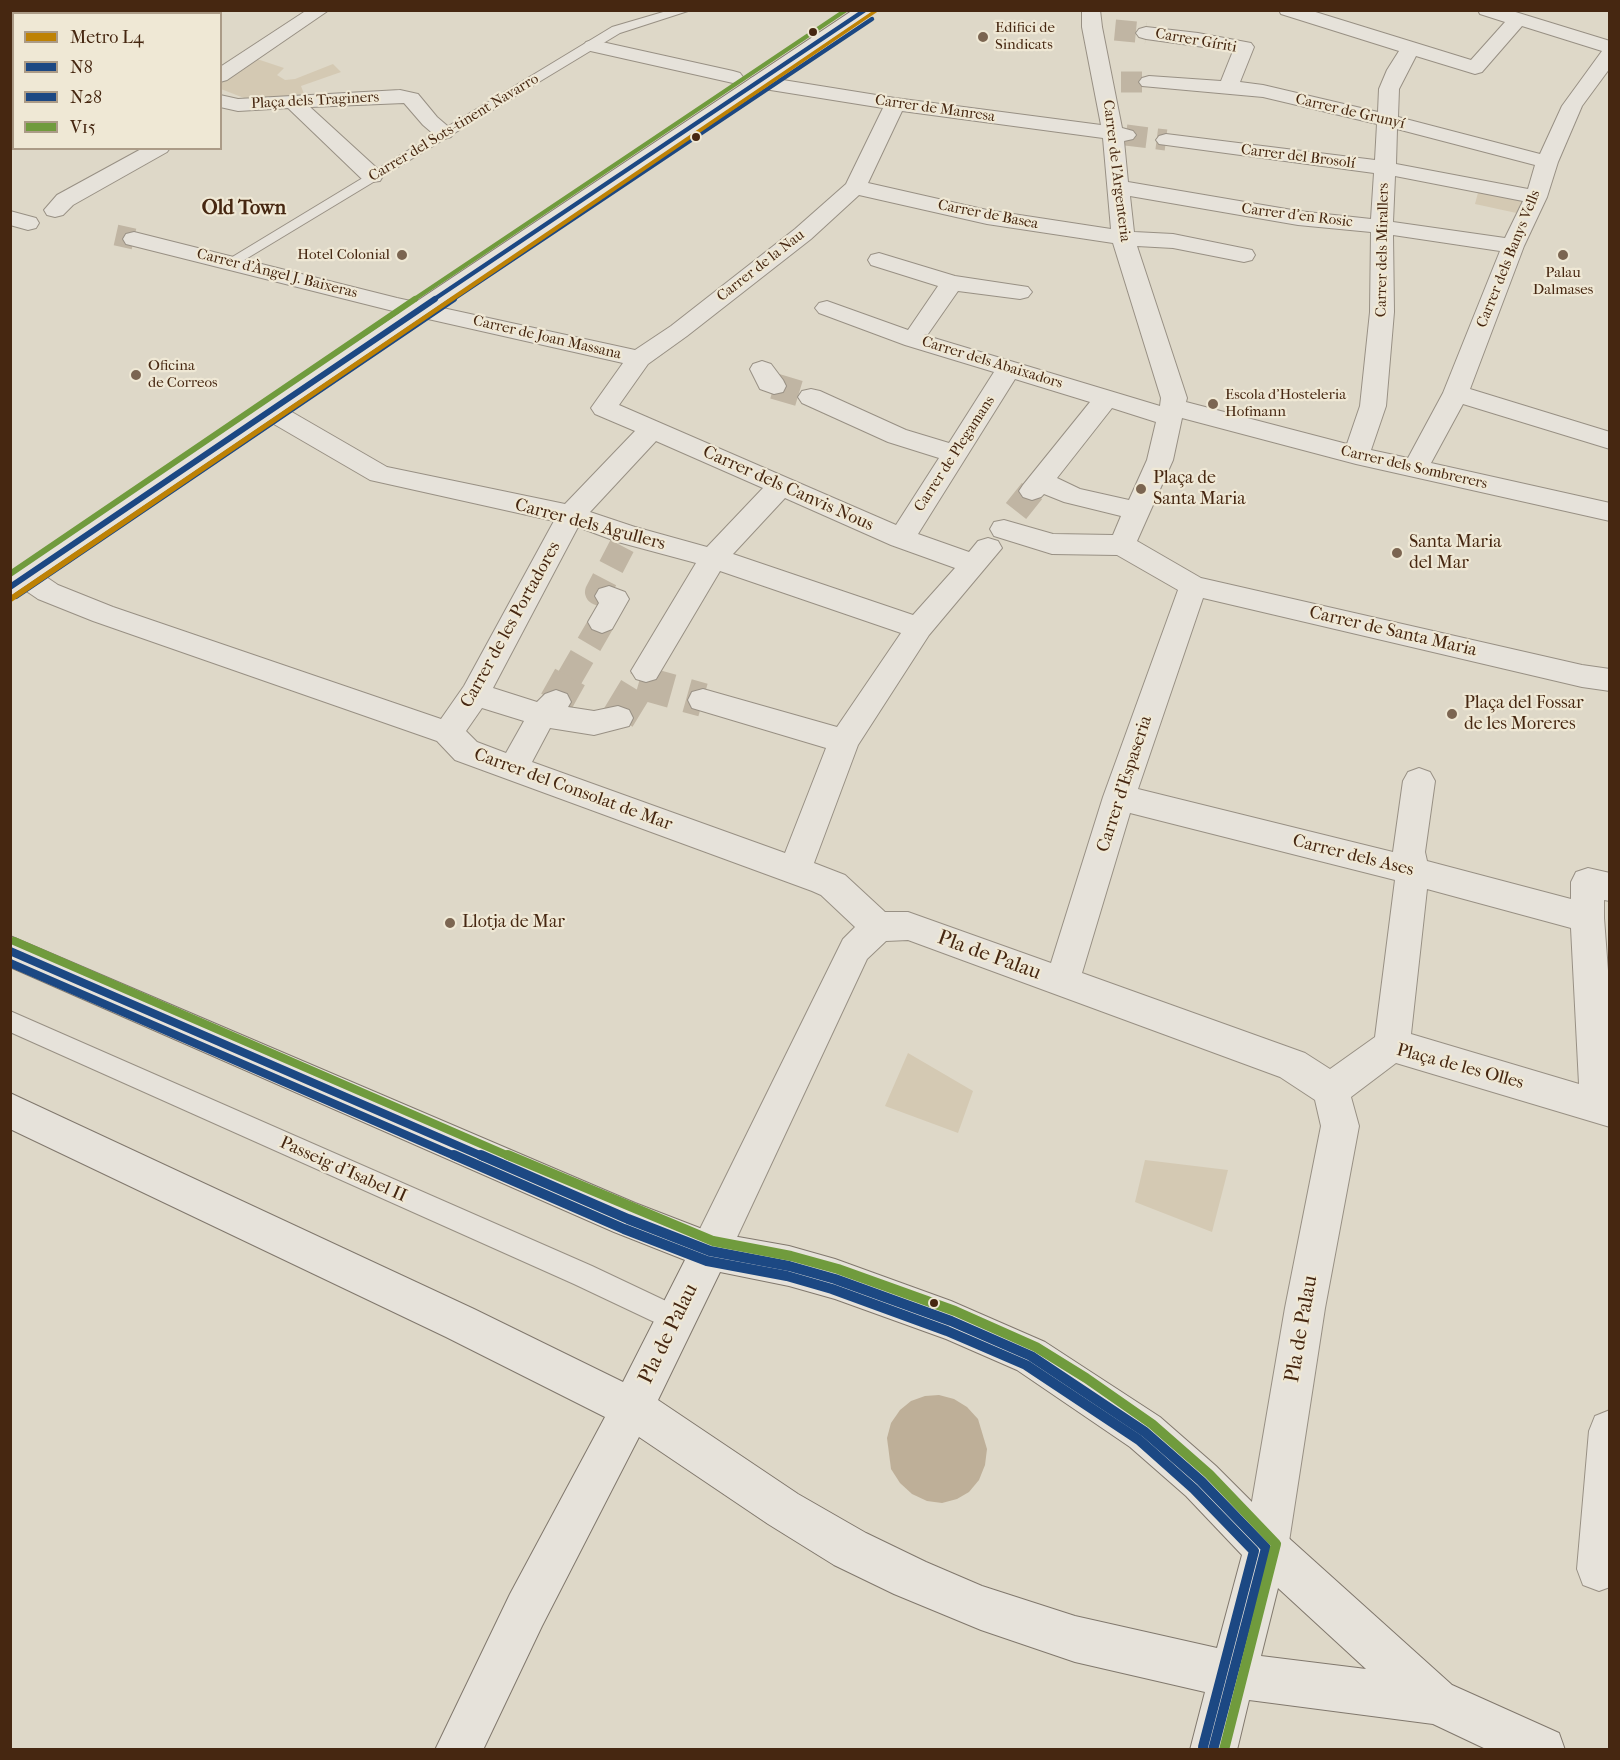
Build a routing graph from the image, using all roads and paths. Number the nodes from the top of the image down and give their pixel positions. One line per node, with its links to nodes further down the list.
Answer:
1 (320, 10): 15 (street)
2 (685, 10): 11 (lane, Carrer del Sots-tinent Navarro)
3 (866, 10): 17 (street)
4 (1288, 10): 6 (street)
5 (1487, 10): 8 (street)
6 (1328, 16): 13 (street)
7 (1091, 19): 9 (street); 25 (street, Carrer de l'Argenteria)
8 (1518, 20): 12 (street); 13 (street)
9 (1115, 30)
10 (1146, 33): 19 (street, Carrer Gíriti)
11 (593, 46): 16 (street); 24 (lane, Carrer del Sots-tinent Navarro)
12 (1610, 47)
13 (1411, 48): 23 (street, Carrer dels Mirallers)
14 (1610, 54): 28 (street, Carrer dels Banys Vells)
15 (222, 75)
16 (733, 77)
17 (758, 82): 21 (street, Carrer de Manresa); 45 (street)
18 (1149, 82): 19 (street, Carrer de Grunyí)
19 (1228, 87): 23 (street, Carrer de Grunyí)
20 (294, 103): 22 (street, Plaça dels Traginers); 24 (street, Plaça dels Traginers); 30 (street)
21 (895, 104): 25 (street, Carrer de Manresa); 31 (street, Carrer de la Nau)
22 (226, 107)
23 (1387, 120): 28 (street, Carrer de Grunyí); 29 (street, Carrer dels Mirallers)
24 (444, 133): 30 (lane, Carrer del Sots-tinent Navarro)
25 (1120, 134): 32 (street, Carrer de l'Argenteria)
26 (1166, 140): 29 (street, Carrer del Brosolí)
27 (156, 150): 34 (street)
28 (1547, 162): 33 (street, Carrer dels Banys Vells)
29 (1385, 168): 33 (street, Carrer del Brosolí); 35 (street, Carrer dels Mirallers)
30 (372, 176): 41 (lane, Carrer del Sots-tinent Navarro)
31 (855, 187): 36 (street, Carrer de Basea); 47 (street, Carrer de la Nau)
32 (1118, 187): 35 (street, Carrer d'en Rosic); 36 (street, Carrer de l'Argenteria)
33 (1536, 197): 38 (street, Carrer dels Banys Vells)
34 (55, 210)
35 (1382, 227): 38 (street, Carrer d'en Rosic); 58 (street, Carrer dels Mirallers)
36 (1123, 238): 39 (street, Carrer de Basea); 52 (street, Carrer de l'Argenteria)
37 (134, 239): 41 (street, Carrer d'Àngel J. Baixeras)
38 (1513, 246): 49 (street, Carrer dels Banys Vells)
39 (1244, 255)
40 (879, 260): 42 (street)
41 (231, 262): 45 (street, Carrer d'Àngel J. Baixeras)
42 (952, 282): 43 (street); 46 (street)
43 (1020, 292)
44 (827, 308): 48 (street, Carrer dels Abaixadors)
45 (420, 309): 47 (street, Carrer de Joan Massana); 54 (street)
46 (920, 329)
47 (639, 359): 53 (street, Carrer de la Nau)
48 (1010, 369): 51 (street, Carrer dels Abaixadors); 57 (street, Carrer de Plegamans)
49 (1456, 393): 56 (street); 59 (street, Carrer dels Banys Vells)
50 (811, 397): 57 (street)
51 (1107, 398): 52 (street, Carrer dels Abaixadors); 61 (street)
52 (1168, 406): 58 (street, Carrer dels Sombrerers); 62 (street)
53 (603, 408): 55 (street, Carrer dels Canvis Nous)
54 (269, 410): 64 (street, Carrer dels Agullers); 69 (street)
55 (652, 429): 60 (street, Carrer dels Canvis Nous); 64 (street, Carrer de les Portadores)
56 (1610, 441)
57 (955, 453): 65 (street, Carrer de Plegamans)
58 (1356, 455): 59 (street, Carrer dels Sombrerers)
59 (1415, 469): 63 (street, Carrer dels Sombrerers)
60 (781, 486): 65 (street, Carrer dels Canvis Nous); 67 (street)
61 (1023, 503): 62 (street); 66 (street); 68 (street)
62 (1137, 511): 66 (street)
63 (1610, 512)
64 (571, 515): 67 (street, Carrer dels Agullers); 74 (street, Carrer de les Portadores)
65 (901, 538): 68 (street, Carrer dels Canvis Nous)
66 (1122, 545): 70 (street)
67 (713, 558): 71 (street, Carrer dels Agullers); 72 (street)
68 (974, 564): 71 (street)
69 (18, 582): 78 (street, Carrer del Consolat de Mar)
70 (1186, 582): 73 (street, Carrer de Santa Maria); 82 (street, Carrer d'Espaseria)
71 (919, 628): 79 (street)
72 (645, 671)
73 (1610, 680)
74 (475, 694): 76 (street); 78 (street, Carrer de les Portadores)
75 (703, 700): 79 (street)
76 (549, 708): 77 (street); 80 (street)
77 (618, 718)
78 (448, 733): 80 (street, Carrer del Consolat de Mar)
79 (844, 741): 83 (street)
80 (513, 769): 83 (street, Carrer del Consolat de Mar)
81 (1419, 781): 84 (street)
82 (1119, 797): 84 (street, Carrer dels Ases); 89 (street, Carrer d'Espaseria)
83 (795, 871): 87 (street, Carrer del Consolat de Mar)
84 (1413, 871): 86 (street, Carrer dels Ases); 91 (street)
85 (1599, 885): 86 (street, Plaça de les Olles)
86 (1587, 918): 93 (street, Plaça de les Olles)
87 (878, 927): 89 (street, Pla de Palau); 95 (street, Pla de Palau)
88 (10, 951): 95 (street)
89 (1061, 983): 92 (street, Pla de Palau)
90 (10, 1022): 96 (lane, Passeig d'Isabel II)
91 (1392, 1045): 92 (street, Plaça de les Olles); 93 (street, Plaça de les Olles)
92 (1331, 1090): 99 (street, Pla de Palau)
93 (1604, 1109)
94 (10, 1110): 97 (street)
95 (710, 1251): 96 (street, Pla de Palau); 99 (street)
96 (676, 1319): 97 (street, Pla de Palau)
97 (632, 1408): 101 (street); 103 (street, Pla de Palau)
98 (1610, 1431): 100 (street)
99 (1266, 1548): 101 (street, Pla de Palau); 102 (street)
100 (1599, 1569)
101 (1233, 1675): 102 (street); 104 (street, Pla de Palau); 105 (street)
102 (1436, 1701): 106 (street)
103 (458, 1749)
104 (1213, 1749)
105 (1234, 1749)
106 (1542, 1749)

